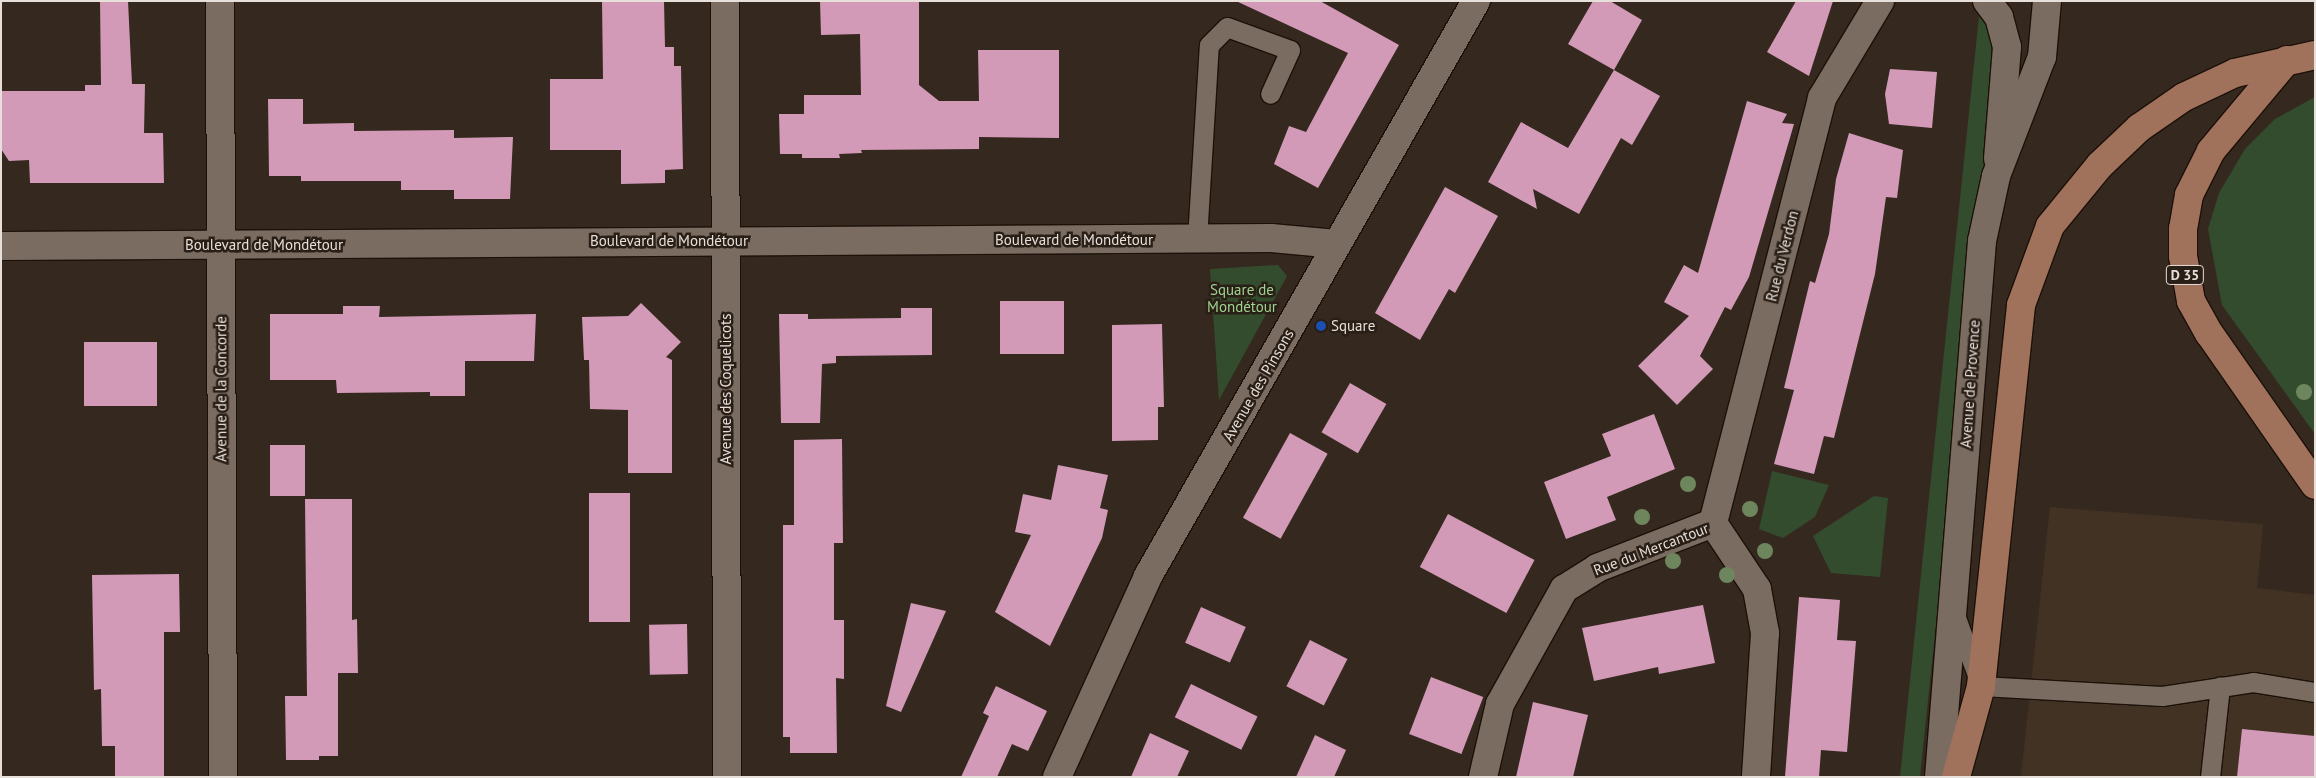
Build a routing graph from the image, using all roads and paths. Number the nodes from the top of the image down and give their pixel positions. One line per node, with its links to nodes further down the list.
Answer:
1 (220, 1): 14 (street, Avenue de la Concorde)
2 (725, 1): 12 (street, Avenue des Coquelicots)
3 (1476, 1): 13 (street, Avenue des Pinsons)
4 (1880, 1): 17 (street, Rue du Verdon)
5 (1987, 1): 10 (street)
6 (2047, 1): 10 (street, Avenue de Provence)
7 (2315, 55): 8 (main road)
8 (2287, 60): 16 (main road, D 35); 19 (main road)
9 (1270, 94): 11 (lane)
10 (1996, 176): 18 (street, Avenue de Provence)
11 (1197, 239): 12 (street, Boulevard de Mondétour); 13 (street, Boulevard de Mondétour)
12 (725, 240): 14 (street, Boulevard de Mondétour); 23 (street, Avenue des Coquelicots)
13 (1337, 244): 24 (street, Avenue des Pinsons)
14 (220, 245): 15 (street, Boulevard de Mondétour); 22 (street, Avenue de la Concorde)
15 (1, 246)
16 (2315, 485)
17 (1713, 523): 25 (street, Rue du Mercantour); 26 (street, Rue du Mercantour)
18 (1954, 611): 19 (lane); 27 (street, Avenue de Provence)
19 (1981, 686): 20 (lane); 28 (main road)
20 (2220, 687): 21 (lane); 29 (lane)
21 (2315, 692)
22 (223, 777)
23 (727, 777)
24 (1057, 777)
25 (1483, 777)
26 (1756, 777)
27 (1939, 777)
28 (1956, 777)
29 (2210, 777)

